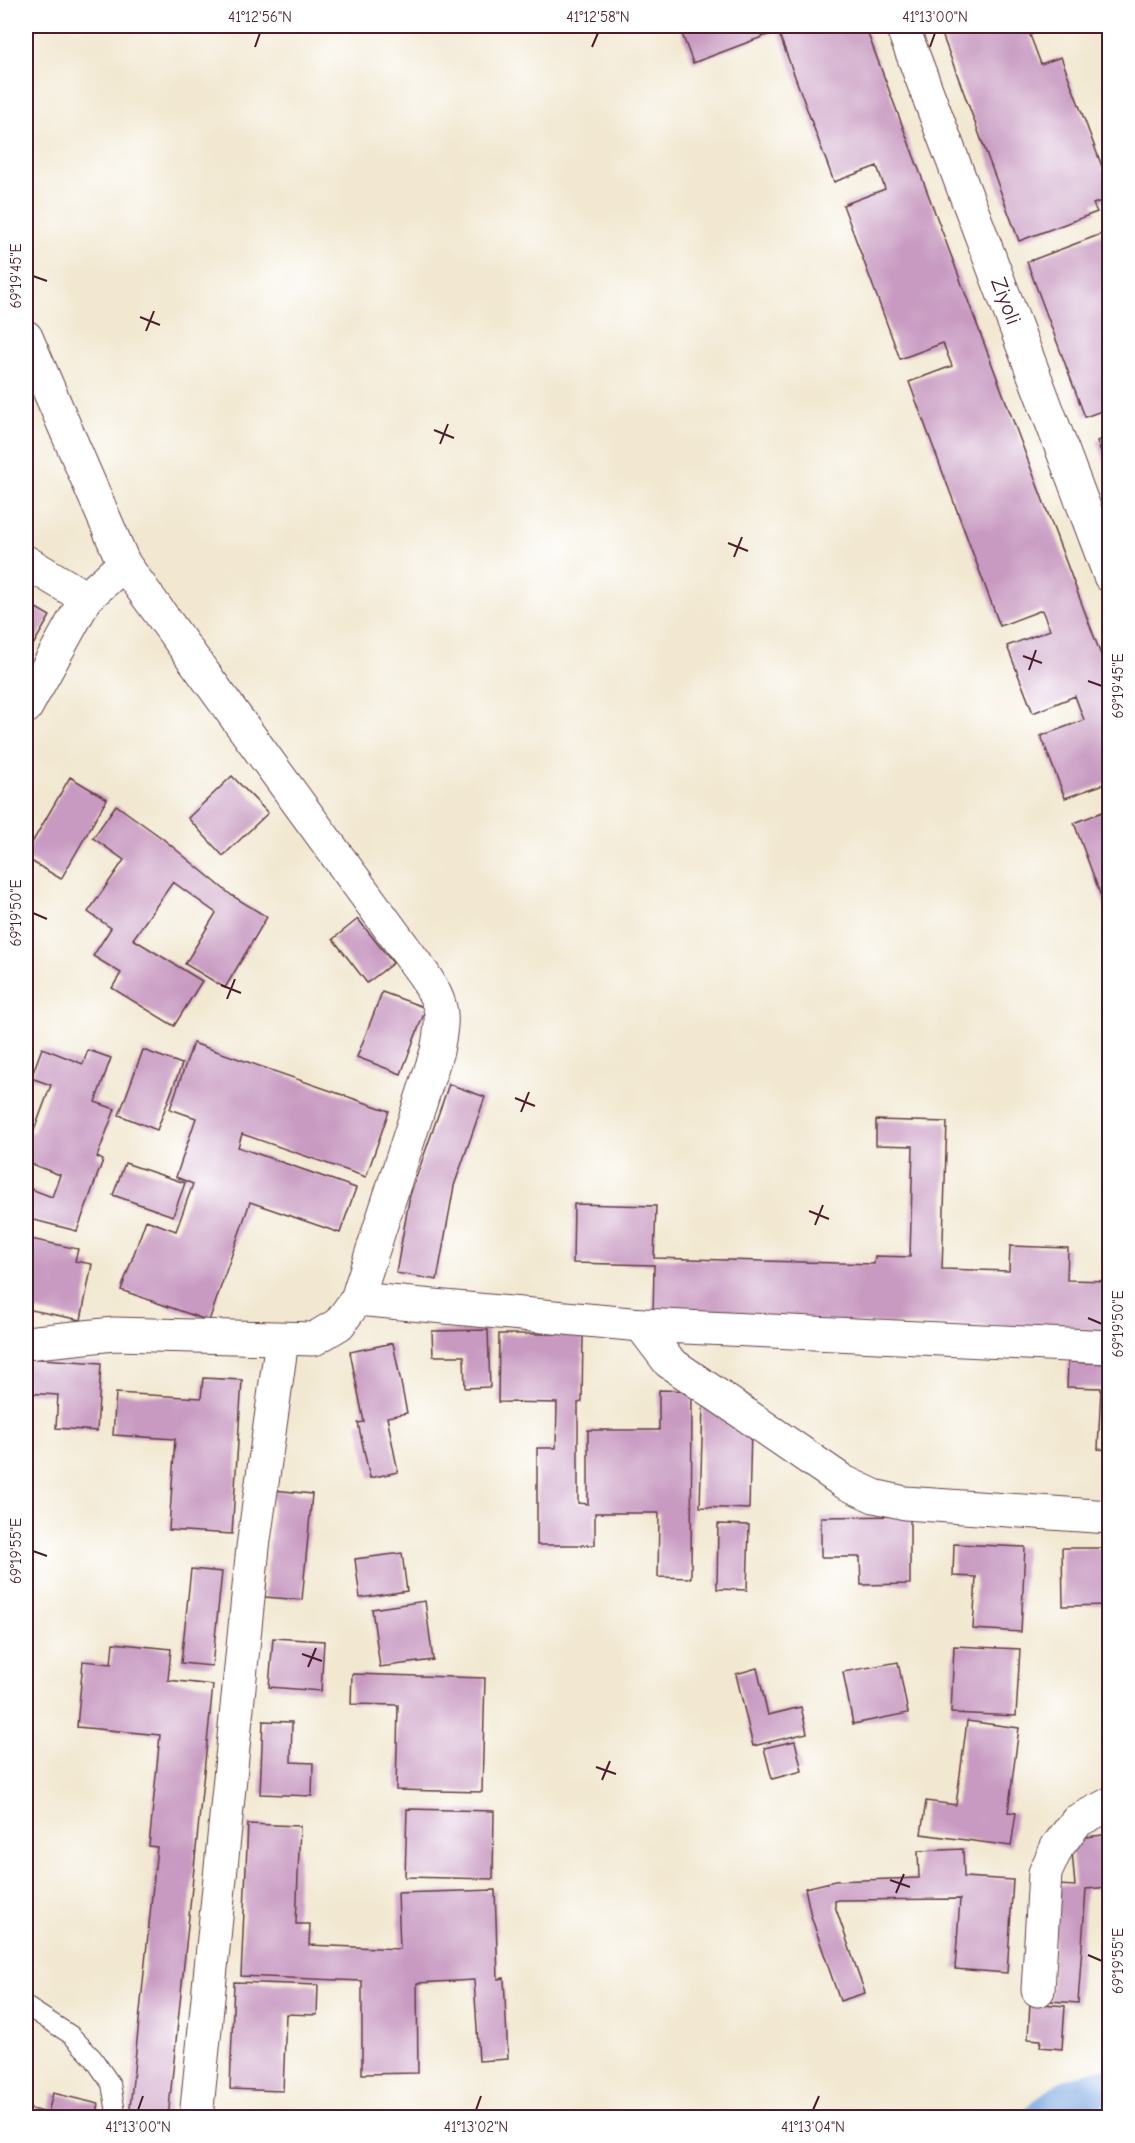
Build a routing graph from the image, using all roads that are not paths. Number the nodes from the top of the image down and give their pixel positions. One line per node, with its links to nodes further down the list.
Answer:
1 (902, 26): 5 (street, Ziyoli)
2 (26, 337): 4 (street)
3 (26, 562): 6 (street)
4 (124, 564): 6 (street); 8 (street)
5 (1110, 576)
6 (86, 598): 7 (street)
7 (26, 707)
8 (357, 1299): 9 (street); 10 (street)
9 (641, 1325): 12 (street); 13 (street)
10 (282, 1340): 11 (street); 18 (street)
11 (26, 1343)
12 (1110, 1347)
13 (1110, 1517)
14 (1110, 1804): 15 (street)
15 (1038, 1990)
16 (26, 2006): 17 (lane)
17 (117, 2118)
18 (196, 2118)

